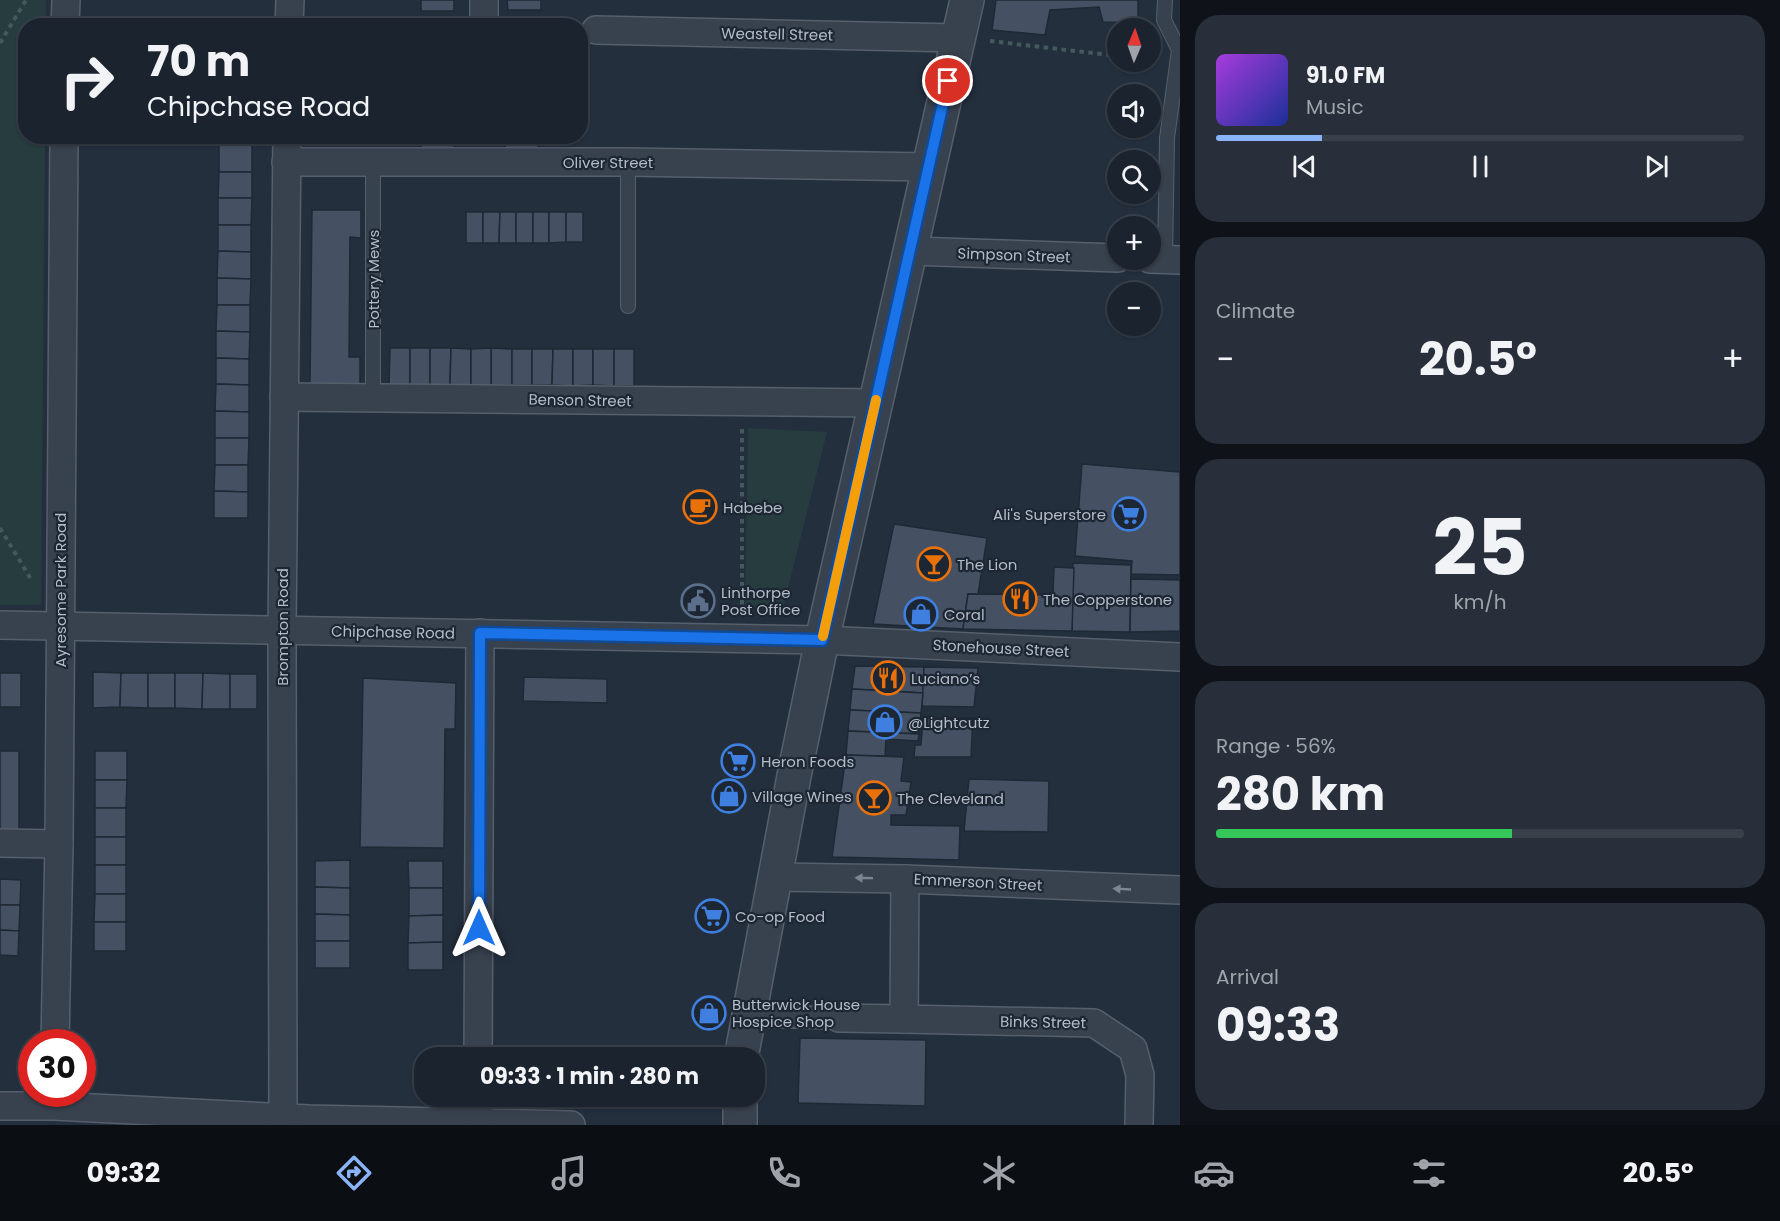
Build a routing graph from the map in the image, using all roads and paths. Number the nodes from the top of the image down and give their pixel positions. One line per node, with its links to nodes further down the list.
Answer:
1 (26, 0): 12 (path)
2 (66, 0): 7 (street)
3 (290, 0): 8 (street)
4 (484, 0): 9 (street)
5 (968, 0): 11 (street)
6 (1165, 0): 22 (lane)
7 (65, 18)
8 (289, 18)
9 (484, 18)
10 (596, 30): 11 (street, Weastell Street)
11 (958, 38): 13 (path); 19 (street)
12 (0, 43)
13 (1107, 55)
14 (64, 144): 30 (street, Ayresome Park Road)
15 (287, 149): 17 (street, Oliver Street); 24 (street, Brompton Road)
16 (484, 149): 17 (street, Oliver Street); 18 (street, Oliver Street)
17 (373, 161): 25 (lane, Pottery Mews)
18 (628, 162): 19 (street, Oliver Street); 23 (lane)
19 (929, 167): 20 (street)
20 (911, 251): 21 (street, Simpson Street); 27 (street)
21 (1107, 258)
22 (1165, 260)
23 (628, 306)
24 (284, 397): 25 (street, Benson Street); 31 (street, Brompton Road)
25 (373, 397): 26 (street, Benson Street)
26 (742, 401): 27 (street, Benson Street); 33 (path)
27 (875, 403): 34 (street)
28 (0, 528): 30 (path)
29 (0, 625): 30 (street, Chipchase Road)
30 (59, 626): 31 (street, Chipchase Road); 37 (street, Ayresome Park Road)
31 (282, 630): 32 (street, Chipchase Road); 52 (street, Brompton Road)
32 (480, 633): 33 (street, Chipchase Road); 45 (street)
33 (742, 638): 34 (street, Chipchase Road)
34 (822, 640): 35 (street, Stonehouse Street); 38 (street)
35 (1180, 657)
36 (0, 843): 37 (street)
37 (59, 844): 44 (street, Ayresome Park Road)
38 (776, 877): 39 (street, Emmerson Street, one-way to 38); 41 (street)
39 (905, 879): 40 (street, Emmerson Street, one-way to 39); 43 (street)
40 (1180, 890)
41 (748, 1016): 42 (street); 46 (street)
42 (839, 1018): 43 (street, Binks Street)
43 (904, 1019): 57 (street, Binks Street)
44 (55, 1029)
45 (478, 1047)
46 (743, 1047)
47 (96, 1103): 52 (street)
48 (18, 1104): 49 (street)
49 (0, 1106)
50 (484, 1107): 54 (street)
51 (740, 1107): 56 (street)
52 (283, 1118): 53 (street)
53 (309, 1122): 54 (street)
54 (492, 1124): 55 (street)
55 (571, 1125)
56 (740, 1125)
57 (1139, 1125)

